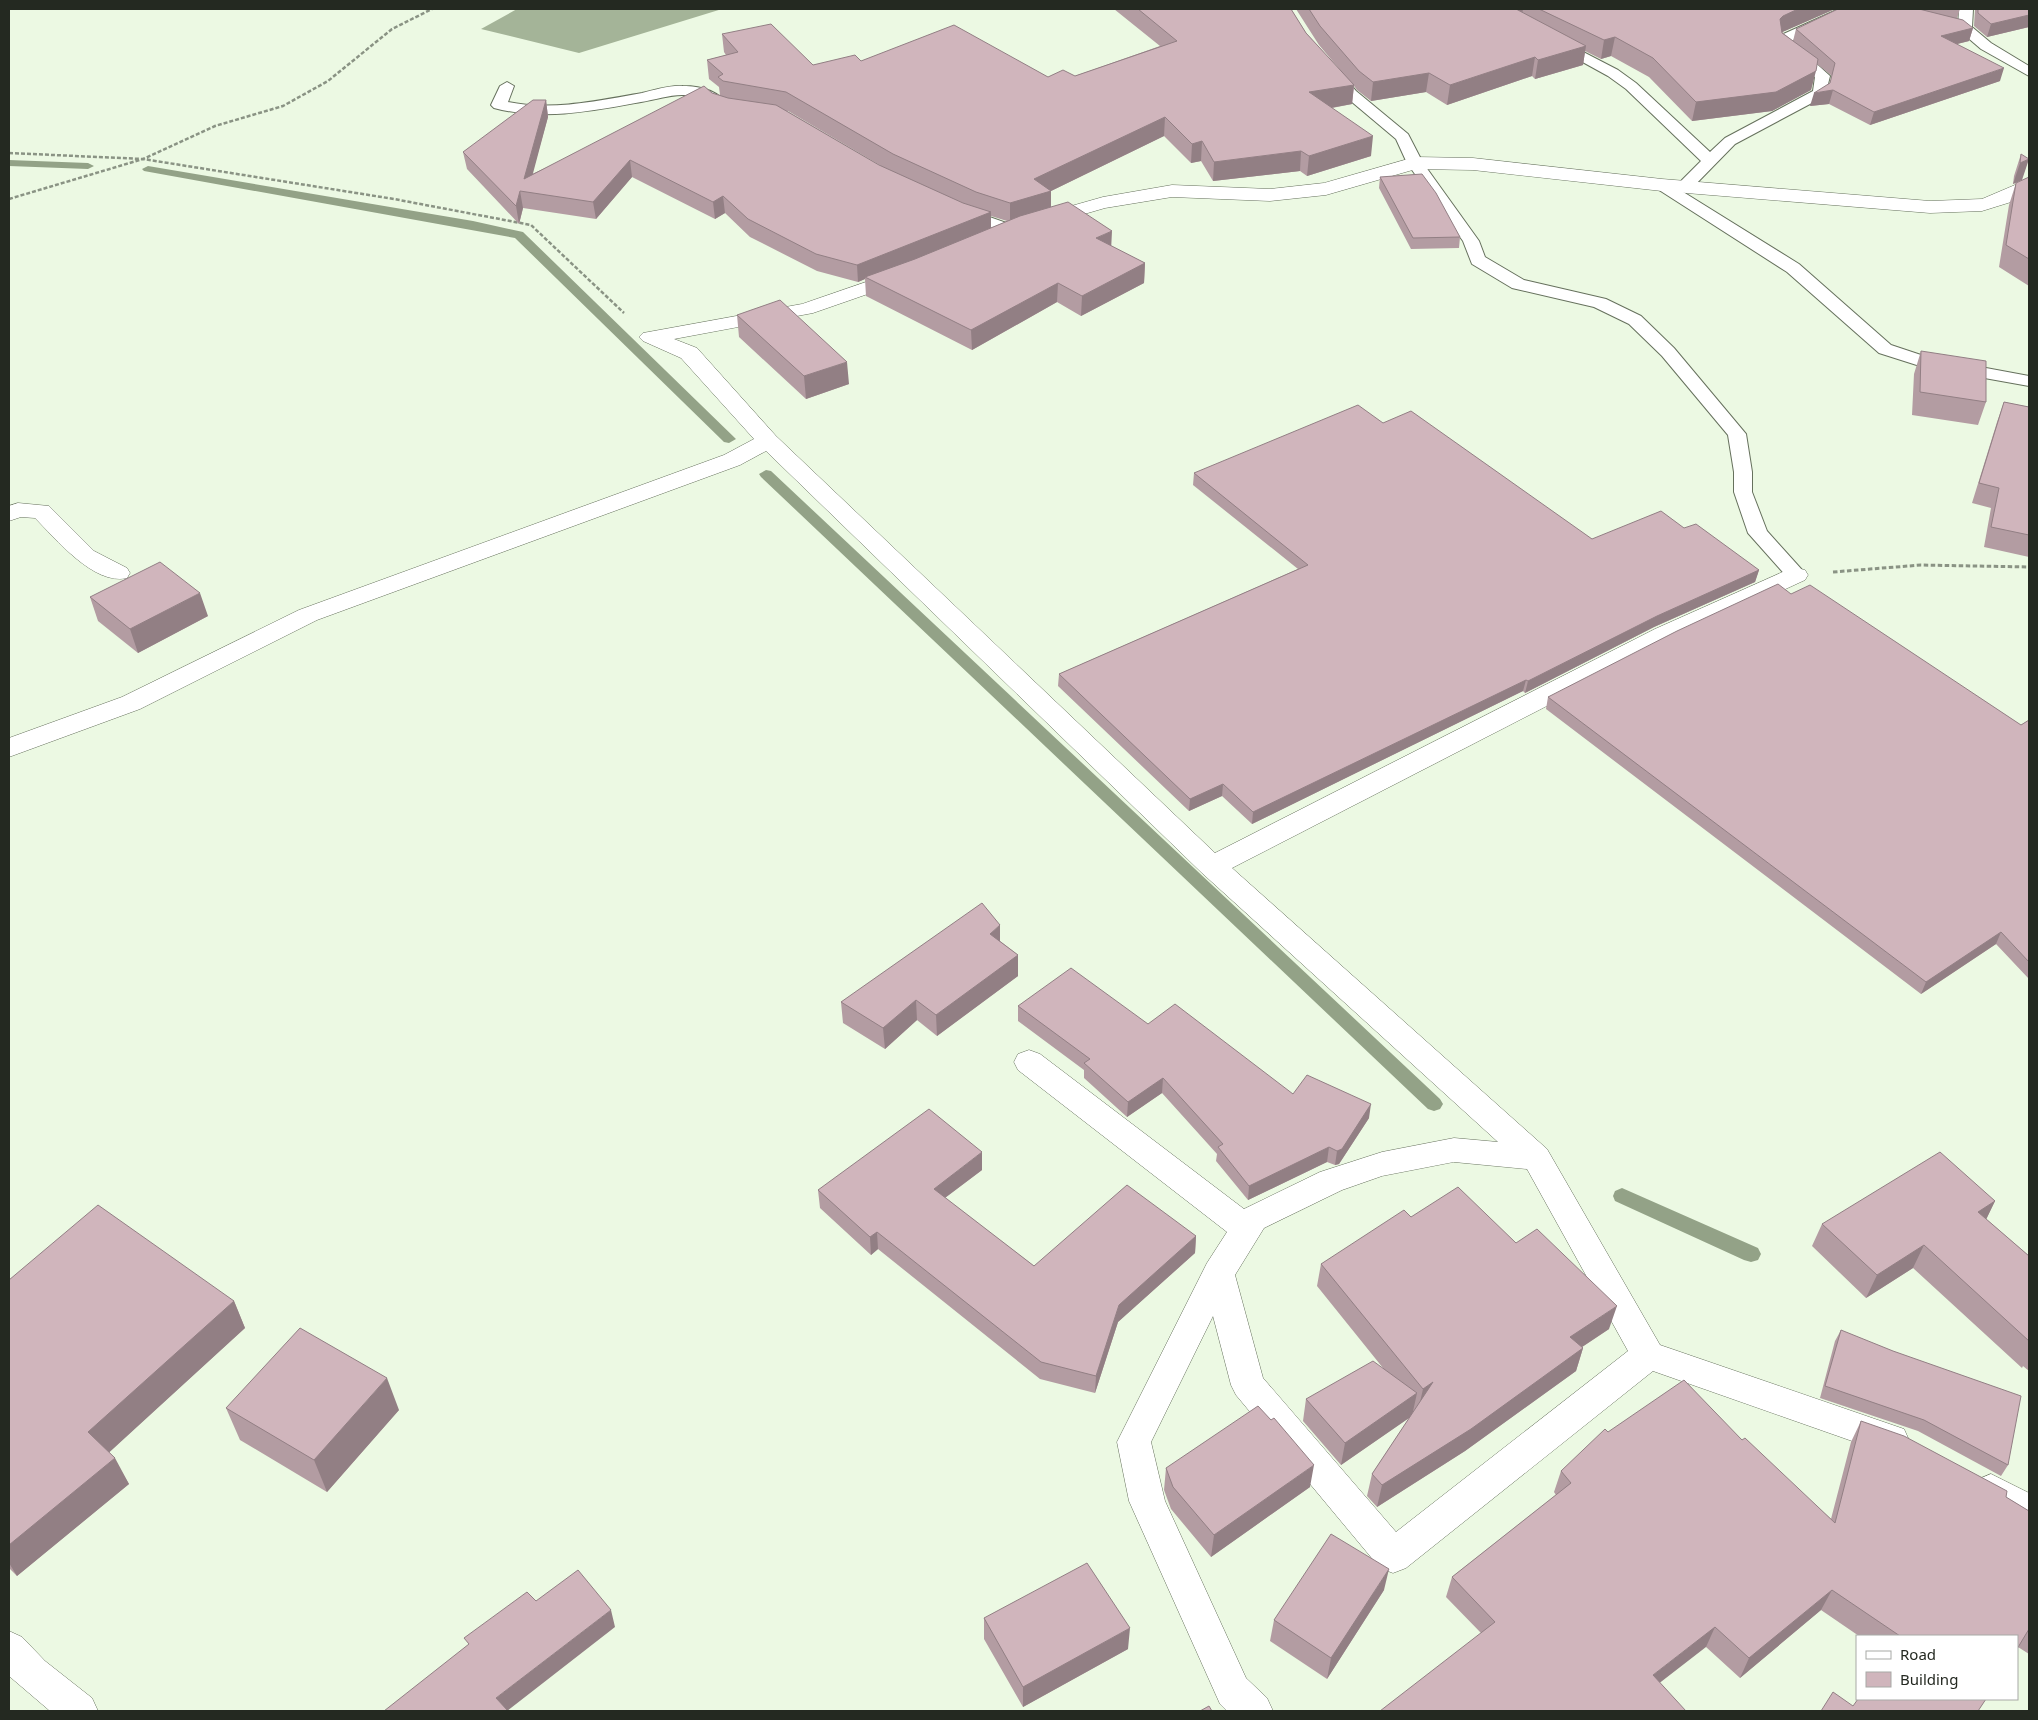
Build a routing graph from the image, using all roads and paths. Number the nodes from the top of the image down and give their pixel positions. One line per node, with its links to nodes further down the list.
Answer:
1 (432, 9): 12 (path)
2 (1852, 9): 13 (lane)
3 (1966, 9): 5 (lane)
4 (1946, 24): 5 (lane)
5 (1965, 28): 8 (lane)
6 (1546, 39): 13 (lane)
7 (1323, 61): 14 (lane)
8 (2029, 72)
9 (507, 86): 10 (lane)
10 (735, 110)
11 (9, 153): 12 (path)
12 (142, 159): 18 (path); 23 (path)
13 (1710, 161): 17 (lane)
14 (1415, 163): 15 (street); 20 (street); 29 (lane)
15 (1662, 185): 17 (street); 24 (lane)
16 (2029, 185): 17 (street)
17 (1685, 186)
18 (9, 199)
19 (950, 206): 20 (lane)
20 (1012, 230): 21 (street)
21 (986, 240)
22 (917, 270): 23 (street)
23 (650, 336): 25 (street)
24 (2029, 381)
25 (768, 441): 30 (street); 31 (street)
26 (9, 514): 28 (street)
27 (2029, 566): 29 (path)
28 (118, 573)
29 (1796, 575): 31 (street)
30 (9, 748)
31 (1212, 866): 33 (street)
32 (1029, 1062): 34 (street)
33 (1536, 1158): 34 (street); 36 (street)
34 (1246, 1228): 35 (street)
35 (1218, 1273): 36 (street); 42 (street)
36 (1648, 1355): 37 (street)
37 (1913, 1448)
38 (1972, 1480): 39 (street)
39 (2029, 1511)
40 (9, 1649): 41 (street)
41 (79, 1711)
42 (1254, 1711)

